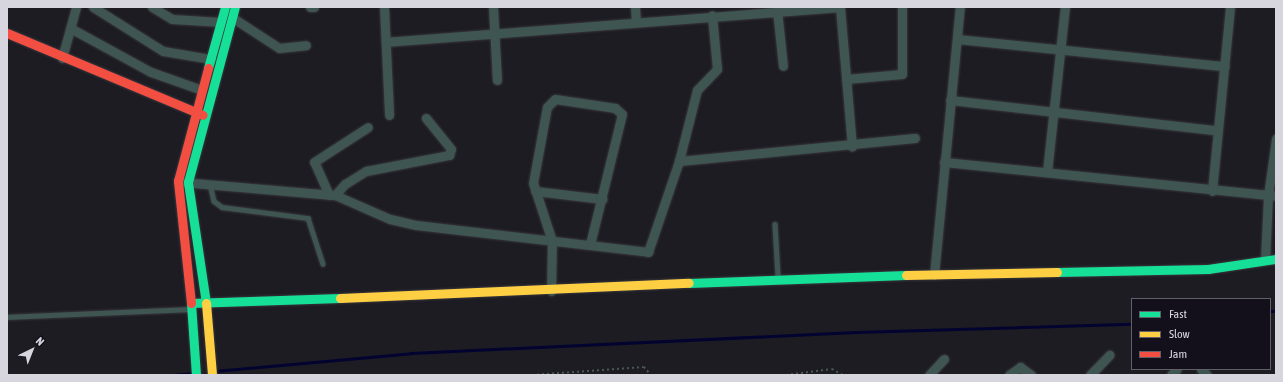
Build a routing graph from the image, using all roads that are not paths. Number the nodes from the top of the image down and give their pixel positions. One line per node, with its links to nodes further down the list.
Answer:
1 (76, 7): 21 (street)
2 (93, 7): 29 (street)
3 (152, 7): 20 (street)
4 (225, 7): 20 (main road)
5 (234, 7): 18 (main road)
6 (310, 7): 7 (street)
7 (314, 7)
8 (384, 7): 25 (street)
9 (493, 7): 22 (street)
10 (635, 7): 19 (street)
11 (840, 7): 16 (street); 32 (street)
12 (902, 7): 32 (street)
13 (960, 7): 24 (street)
14 (1065, 7): 27 (street)
15 (1230, 7): 31 (street)
16 (777, 10): 17 (street); 30 (street)
17 (712, 14): 19 (street); 46 (street)
18 (233, 18): 26 (street); 39 (main road)
19 (636, 20): 22 (street)
20 (221, 22): 29 (main road)
21 (72, 29): 28 (street); 34 (street)
22 (494, 32): 25 (street); 33 (street)
23 (7, 33): 28 (main road)
24 (957, 39): 27 (street); 35 (street)
25 (386, 42): 38 (street)
26 (306, 45)
27 (1059, 49): 31 (street); 36 (street)
28 (62, 58): 37 (main road)
29 (211, 59): 34 (main road)
30 (784, 66)
31 (1224, 66): 42 (street)
32 (846, 79): 45 (street)
33 (497, 80)
34 (202, 90): 37 (main road)
35 (950, 100): 36 (street); 47 (street)
36 (1053, 111): 42 (street); 48 (street)
37 (195, 112): 39 (main road); 49 (main road)
38 (389, 115)
39 (205, 116): 50 (main road)
40 (426, 118): 54 (street)
41 (368, 126): 54 (street)
42 (1215, 130): 53 (street)
43 (915, 138): 45 (street)
44 (1276, 139): 55 (street)
45 (852, 146): 46 (street)
46 (679, 161): 59 (street)
47 (944, 162): 48 (street); 63 (street)
48 (1047, 172): 53 (street)
49 (178, 182): 50 (street); 67 (main road)
50 (188, 182): 51 (street); 66 (main road)
51 (210, 184): 54 (street); 62 (lane)
52 (534, 191): 56 (street); 56 (street); 58 (street)
53 (1212, 191): 55 (street)
54 (332, 195): 58 (street)
55 (1272, 196): 61 (street)
56 (603, 199): 59 (street)
57 (775, 224): 64 (lane)
58 (552, 241): 59 (street); 65 (street)
59 (590, 244)
60 (1276, 259): 61 (main road)
61 (1265, 260): 63 (main road)
62 (323, 264)
63 (934, 274): 64 (main road)
64 (778, 278): 65 (main road)
65 (551, 291): 66 (main road)
66 (206, 303): 67 (main road); 72 (main road)
67 (191, 306): 68 (lane); 71 (main road)
68 (7, 317)
69 (1109, 355): 76 (street)
70 (944, 359): 73 (street)
71 (196, 375)
72 (212, 375)
73 (929, 375)
74 (1009, 375): 75 (street)
75 (1031, 375)
76 (1090, 375)

